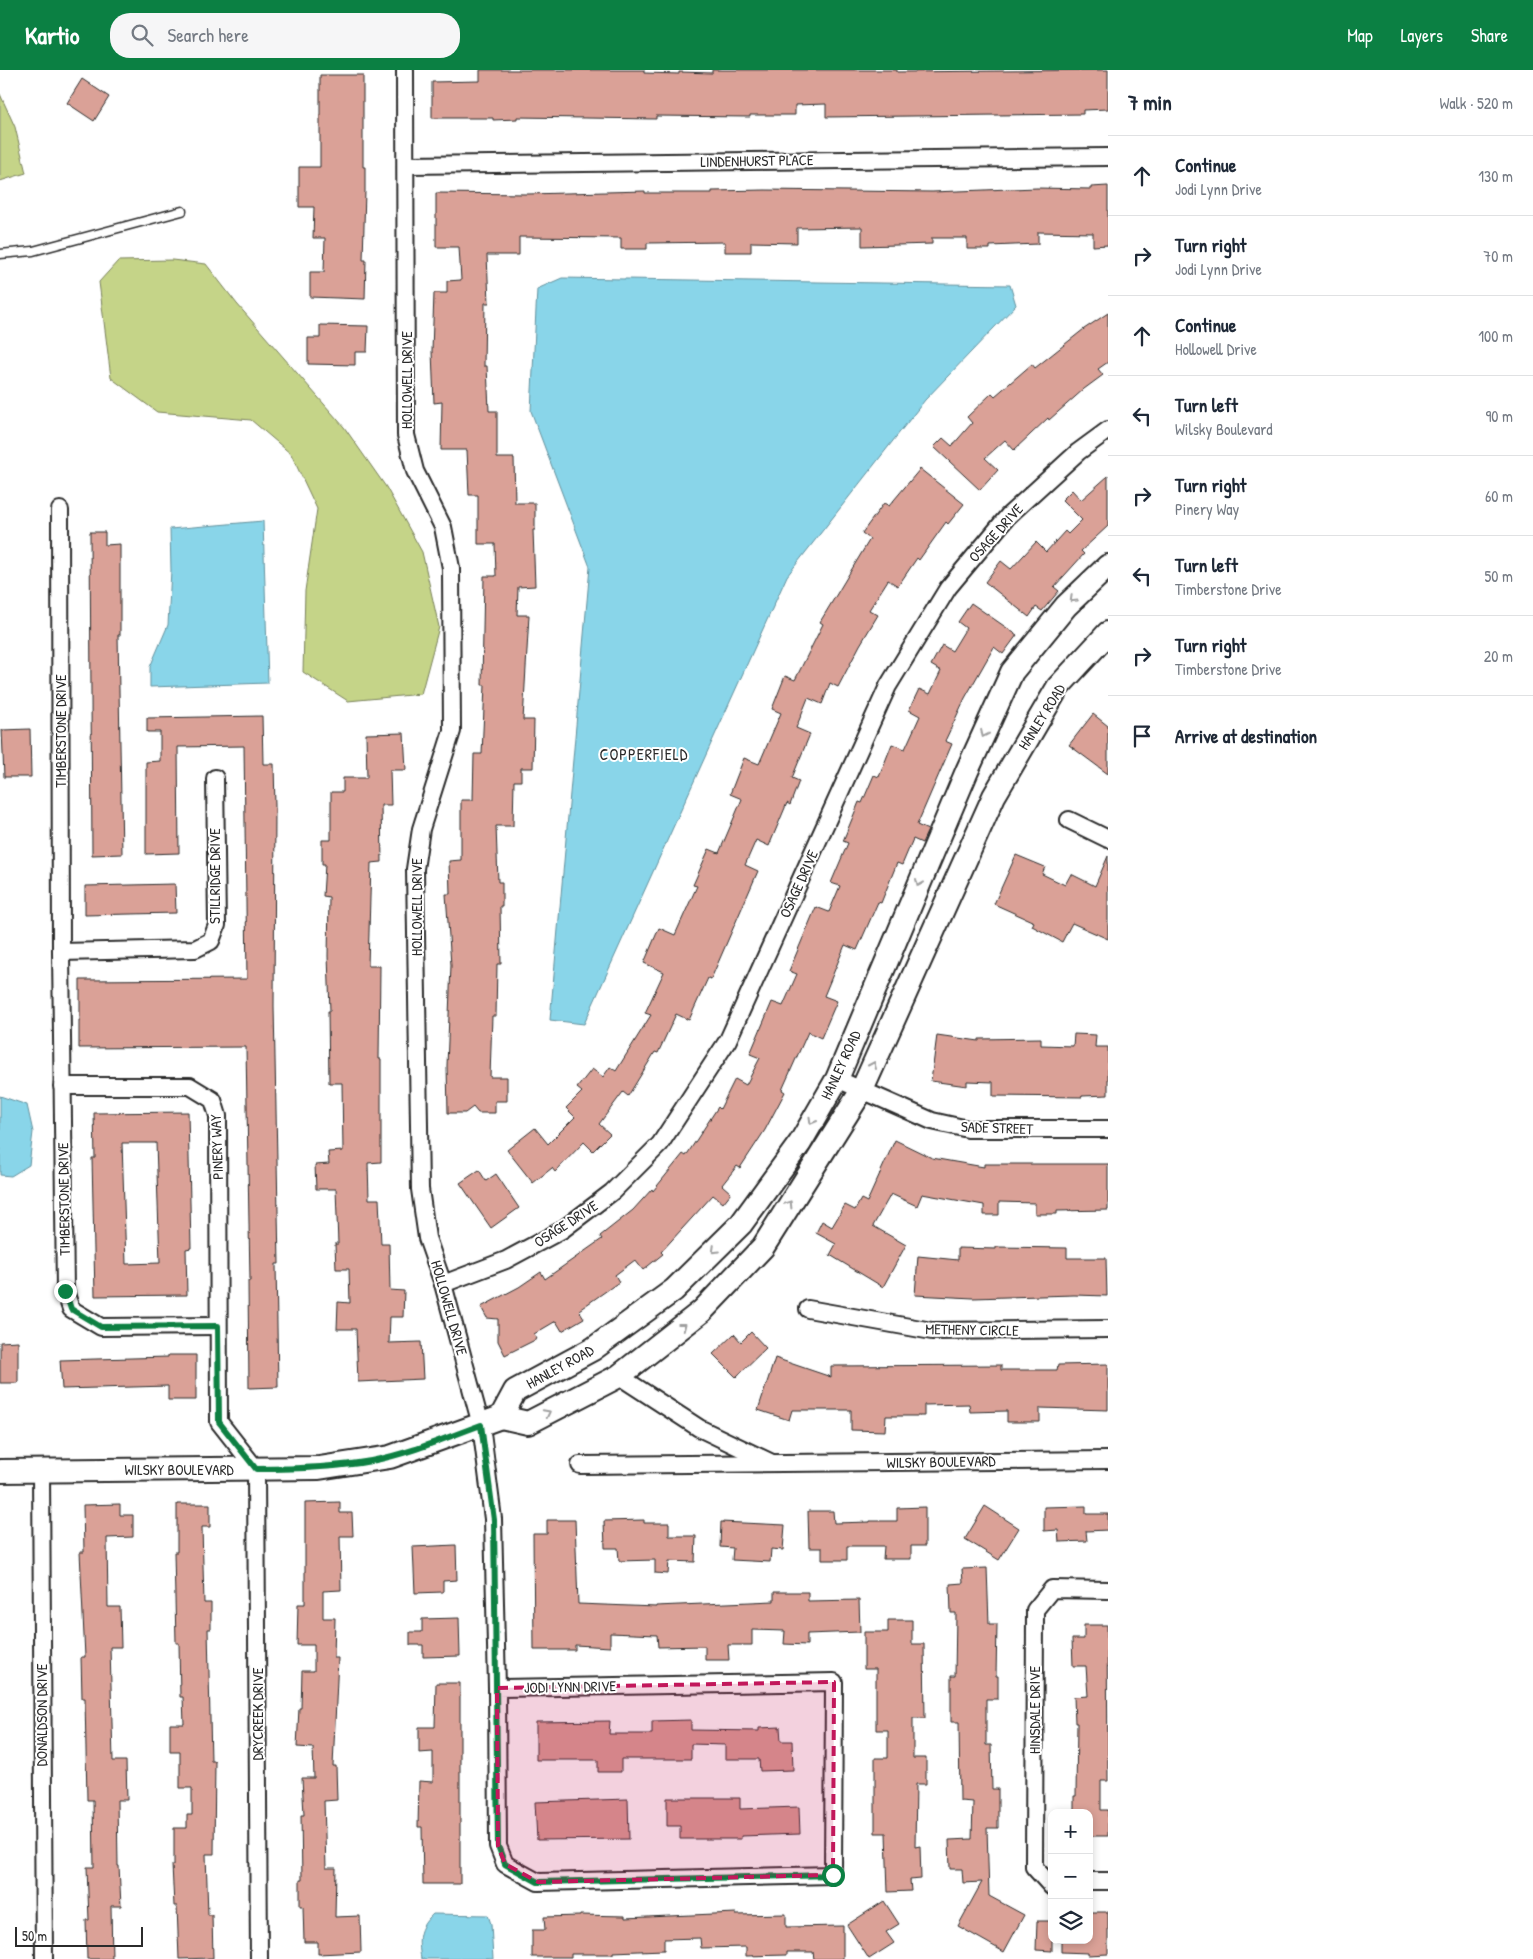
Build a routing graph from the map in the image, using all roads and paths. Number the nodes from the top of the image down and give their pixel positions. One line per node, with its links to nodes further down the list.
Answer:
1 (405, 70): 3 (street, HOLLOWELL DRIVE)
2 (1108, 157): 3 (street, LINDENHURST PLACE)
3 (406, 165): 18 (street, HOLLOWELL DRIVE)
4 (182, 211): 5 (lane)
5 (0, 254)
6 (1108, 430): 18 (street, OSAGE DRIVE)
7 (60, 510): 13 (street, TIMBERSTONE DRIVE)
8 (1108, 566): 14 (main road, HANLEY ROAD, one-way to 14)
9 (1108, 633): 16 (main road, HANLEY ROAD, one-way to 9)
10 (214, 778): 13 (street, STILLRIDGE DRIVE)
11 (1069, 820): 12 (street)
12 (1108, 839)
13 (61, 952): 15 (street)
14 (836, 1079): 16 (street, SADE STREET); 23 (main road, HANLEY ROAD, one-way to 23)
15 (62, 1086): 20 (street, TIMBERSTONE DRIVE); 20 (street, PINERY WAY)
16 (862, 1090): 17 (street, SADE STREET); 22 (main road, HANLEY ROAD, one-way to 16)
17 (1108, 1130)
18 (443, 1284): 23 (street, HOLLOWELL DRIVE)
19 (808, 1309): 21 (street, METHENY CIRCLE)
20 (218, 1326): 27 (street, PINERY WAY)
21 (1108, 1329)
22 (619, 1376): 23 (main road, HANLEY ROAD, one-way to 22); 25 (street, WILSKY BOULEVARD)
23 (491, 1421): 27 (main road, WILSKY BOULEVARD); 31 (street, HOLLOWELL DRIVE)
24 (1108, 1460): 25 (street, WILSKY BOULEVARD)
25 (774, 1464): 26 (street, WILSKY BOULEVARD)
26 (580, 1465)
27 (256, 1469): 29 (main road, WILSKY BOULEVARD); 36 (street, DRYCREEK DRIVE)
28 (0, 1470): 29 (main road, WILSKY BOULEVARD)
29 (41, 1470): 35 (street, DONALDSON DRIVE)
30 (1108, 1590): 34 (street, HINSDALE DRIVE)
31 (497, 1688): 31 (street, JODI LYNN DRIVE)
32 (1108, 1880): 33 (street)
33 (1093, 1881)
34 (1048, 1883)
35 (44, 1959)
36 (259, 1959)

